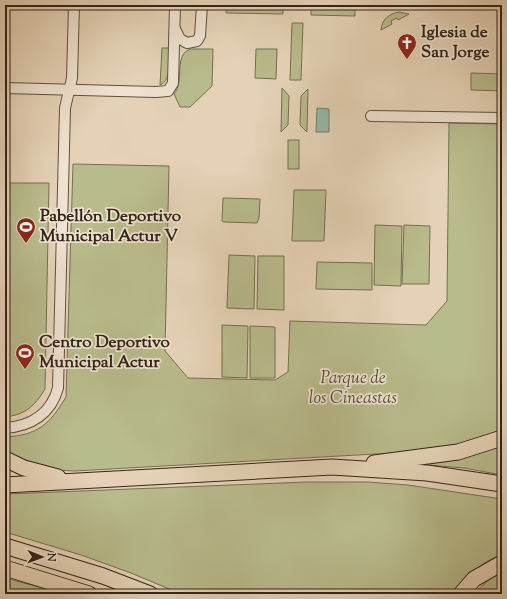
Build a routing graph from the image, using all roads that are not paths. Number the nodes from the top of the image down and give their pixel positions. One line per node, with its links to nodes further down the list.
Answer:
1 (74, 5): 8 (street)
2 (175, 5): 4 (street)
3 (202, 5): 5 (street)
4 (175, 29): 5 (street); 6 (street)
5 (186, 43): 6 (street)
6 (174, 59): 8 (street)
7 (5, 88): 8 (street)
8 (70, 90): 11 (street)
9 (371, 116): 10 (street)
10 (502, 118)
11 (5, 428)
12 (502, 438): 14 (highway)
13 (5, 459): 15 (highway)
14 (332, 467): 15 (highway); 17 (highway)
15 (90, 481): 16 (highway)
16 (5, 484)
17 (502, 484)
18 (5, 546): 22 (highway)
19 (502, 563): 23 (highway)
20 (5, 568): 21 (highway)
21 (89, 594)
22 (150, 594)
23 (460, 594)

